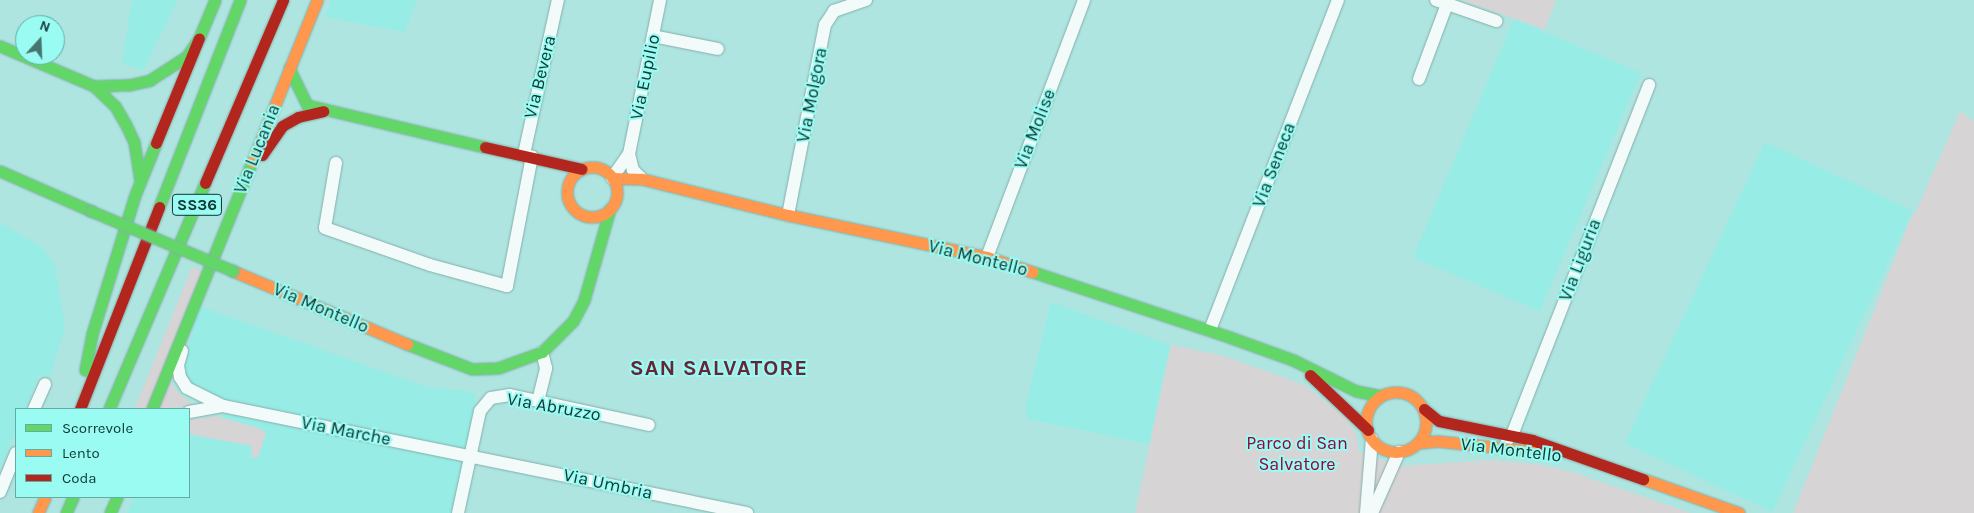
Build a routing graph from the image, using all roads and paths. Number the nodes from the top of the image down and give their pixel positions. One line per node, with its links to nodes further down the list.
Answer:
1 (215, 0): 13 (main road)
2 (240, 0): 46 (main road, SS36)
3 (283, 0): 48 (main road, SS36)
4 (317, 0): 16 (main road, Via Lucania)
5 (558, 0): 22 (street, Via Bevera)
6 (660, 0): 12 (street, Via Eupilio)
7 (866, 0): 33 (street, Via Molgora)
8 (1084, 0): 36 (street, Via Molise)
9 (1338, 0): 38 (street, Via Seneca)
10 (1442, 2): 11 (street); 17 (street)
11 (1496, 21)
12 (653, 36): 15 (street); 21 (street, Via Eupilio)
13 (198, 38): 19 (main road); 28 (main road)
14 (0, 46): 19 (main road)
15 (718, 49)
16 (289, 68): 20 (main road); 34 (main road, Via Lucania)
17 (1419, 79)
18 (1648, 85): 54 (street, Via Liguria)
19 (94, 86): 28 (main road)
20 (323, 111): 22 (main road); 34 (main road)
21 (629, 154): 26 (street, Via Eupilio); 27 (street)
22 (533, 157): 23 (street, Via Bevera); 24 (main road); 30 (main road)
23 (336, 163)
24 (582, 169): 26 (main road); 30 (main road)
25 (0, 171): 39 (main road, Via Montello, bridge)
26 (612, 178): 27 (main road, Via Montello); 31 (main road)
27 (642, 178): 29 (main road, Via Montello)
28 (140, 182): 47 (main road)
29 (656, 184): 31 (main road, Via Montello); 33 (main road, Via Montello)
30 (568, 186): 32 (main road)
31 (612, 207): 32 (main road); 35 (main road, Via Montello)
32 (581, 215): 35 (main road, Via Montello)
33 (788, 215): 36 (main road, Via Montello)
34 (223, 231): 37 (main road, Via Lucania)
35 (596, 257): 39 (main road, Via Montello)
36 (987, 257): 38 (main road, Via Montello)
37 (198, 294): 44 (street, Via Marche); 49 (main road, Via Lucania)
38 (1210, 330): 40 (main road, Via Montello)
39 (542, 352): 43 (street)
40 (1293, 360): 42 (main road, Via Montello); 53 (main road, Via Montello)
41 (45, 384): 45 (street)
42 (1381, 396): 50 (main road); 53 (main road)
43 (538, 401): 52 (street, Via Abruzzo); 59 (street, Via Abruzzo)
44 (223, 406): 51 (street, Via Marche); 59 (street, Via Marche)
45 (34, 408)
46 (79, 408)
47 (79, 408)
48 (109, 408)
49 (152, 408)
50 (1424, 410): 54 (main road, Via Montello); 56 (main road)
51 (190, 412)
52 (649, 425)
53 (1370, 435): 57 (main road); 72 (street)
54 (1512, 435): 55 (street, Via Montello); 60 (main road, Via Montello)
55 (1437, 441): 56 (main road, Via Montello); 60 (main road, Via Montello)
56 (1418, 443): 57 (main road)
57 (1399, 452): 73 (street)
58 (15, 455): 61 (street)
59 (470, 456): 70 (street); 71 (street, Via Umbria)
60 (1584, 460): 74 (main road, Via Montello)
61 (0, 492)
62 (44, 498): 66 (main road)
63 (73, 498): 67 (main road)
64 (116, 498): 68 (main road)
65 (124, 498): 69 (street)
66 (38, 513)
67 (66, 513)
68 (110, 513)
69 (118, 513)
70 (458, 513)
71 (747, 513)
72 (1366, 513)
73 (1372, 513)
74 (1739, 513)

